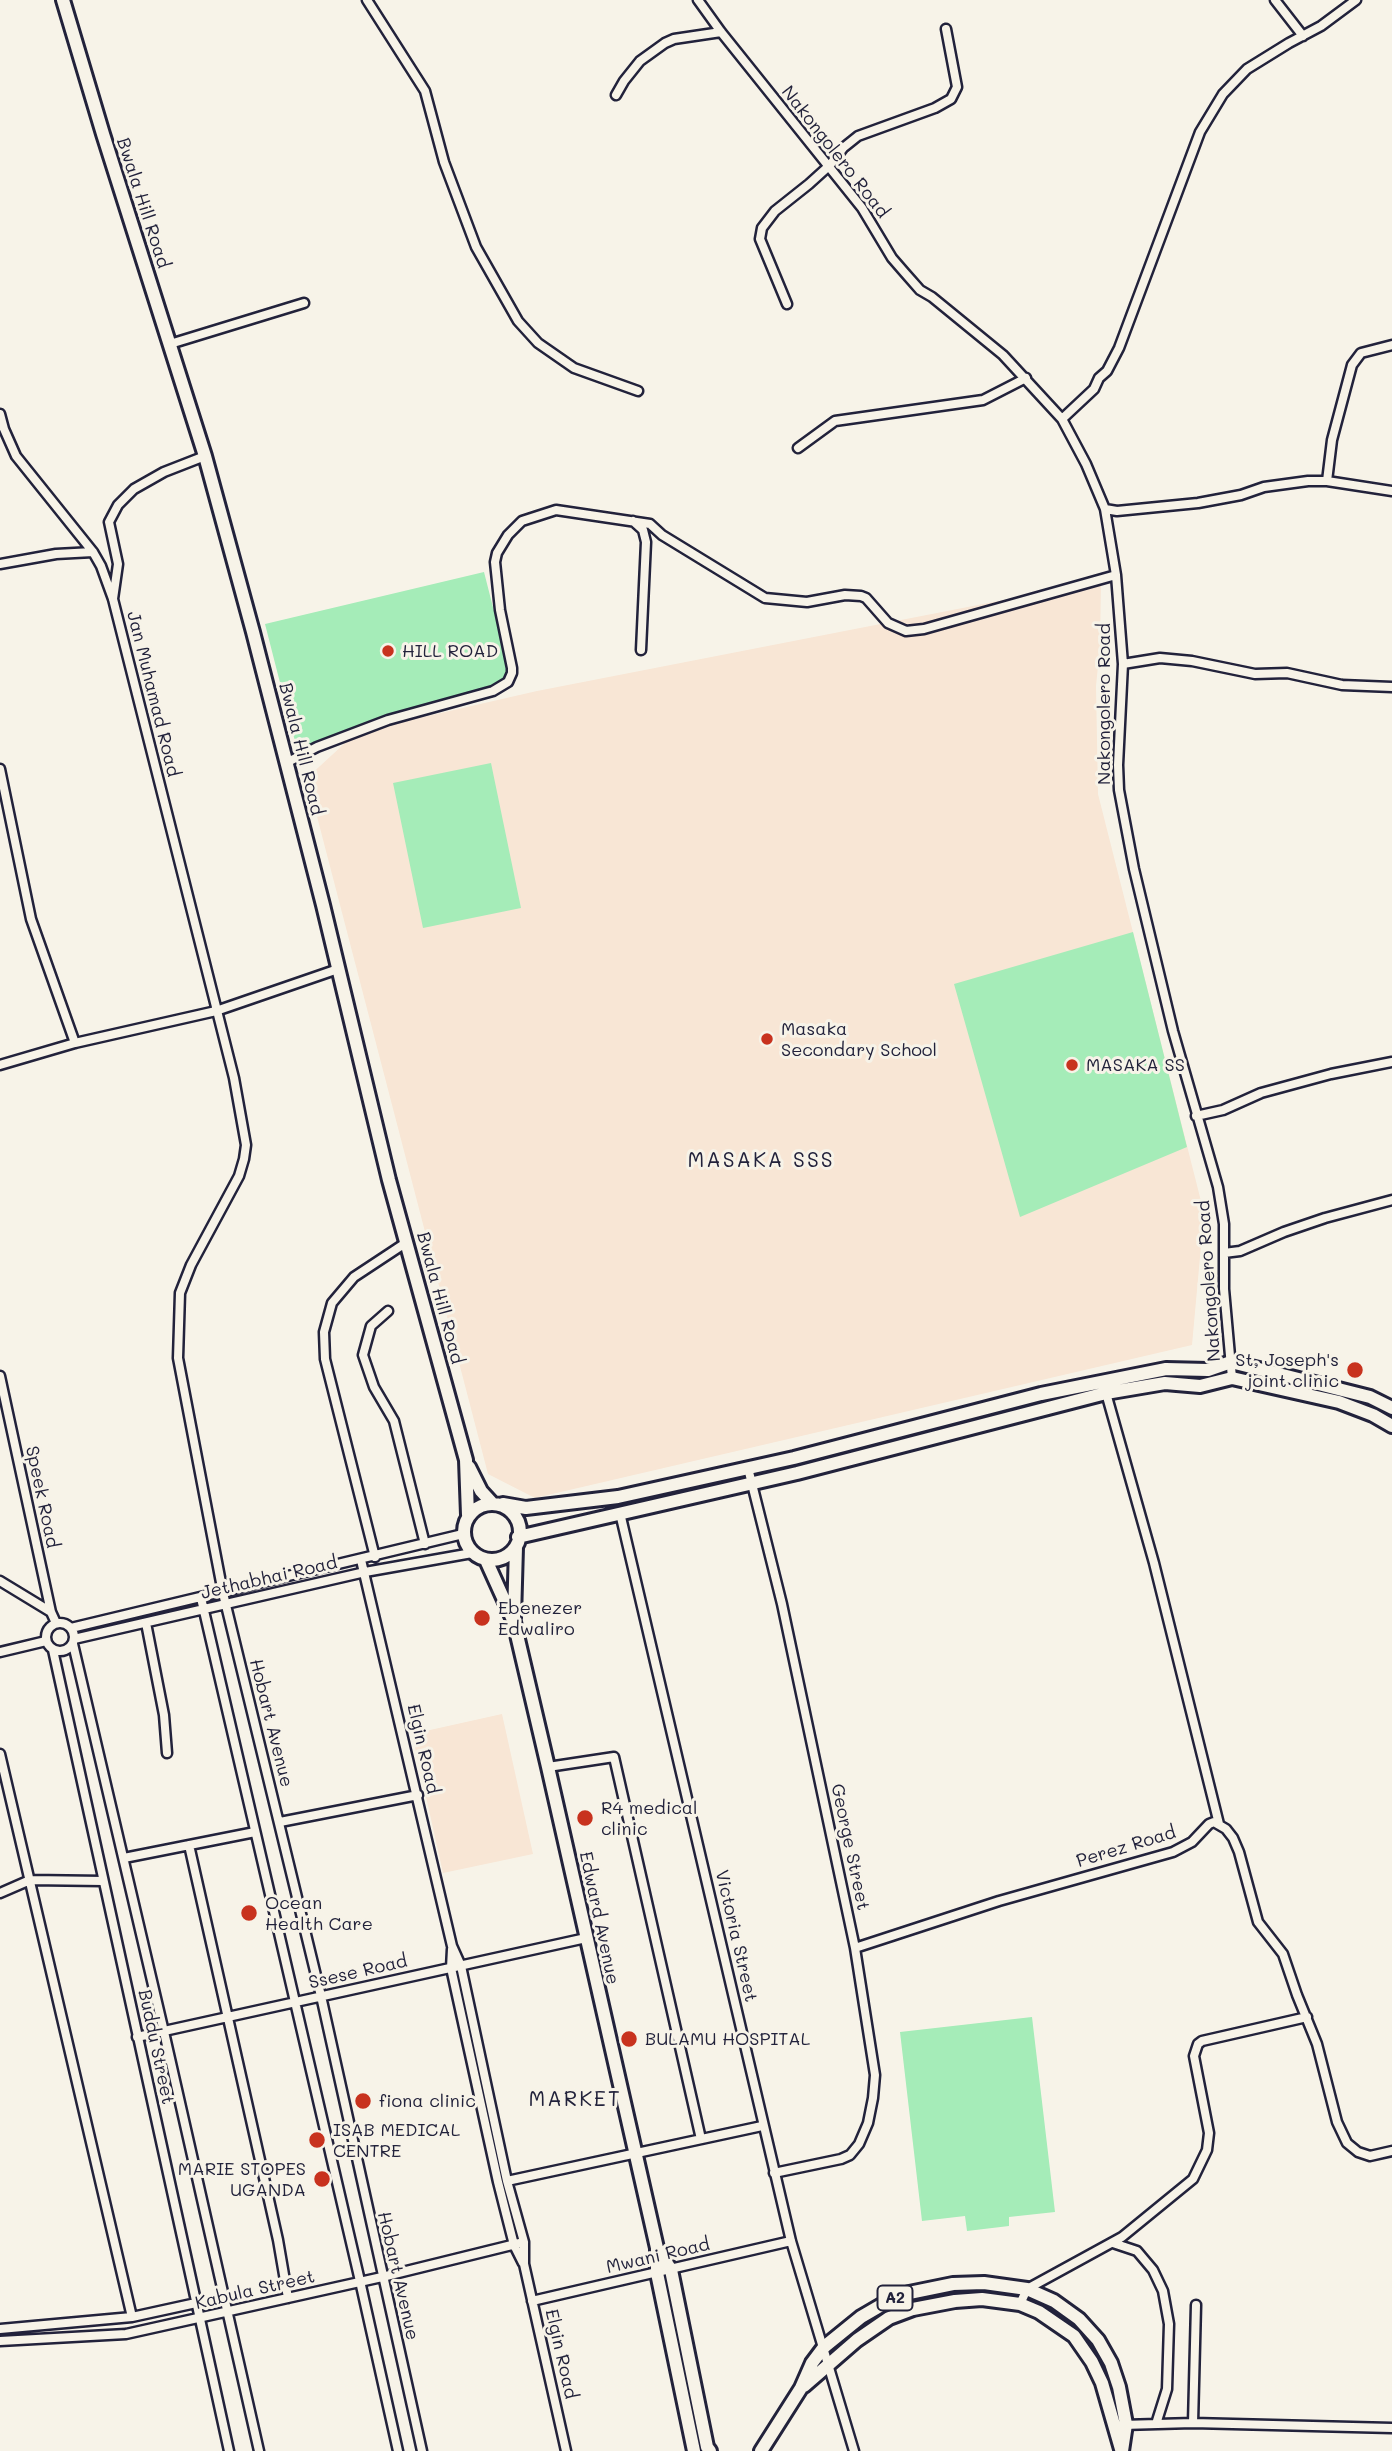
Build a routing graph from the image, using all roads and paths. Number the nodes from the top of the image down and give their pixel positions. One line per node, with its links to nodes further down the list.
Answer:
1 (63, 0): 13 (street, Bwala Hill Road)
2 (367, 0): 16 (street)
3 (698, 0): 7 (street, Nakongolero Road)
4 (1275, 0): 8 (street)
5 (1356, 0): 8 (street)
6 (946, 29): 10 (street)
7 (721, 32): 9 (street); 10 (street, Nakongolero Road)
8 (1303, 36): 18 (street)
9 (616, 94)
10 (827, 166): 12 (street); 15 (street, Nakongolero Road)
11 (304, 303): 13 (street)
12 (787, 304)
13 (170, 344): 20 (street, Bwala Hill Road)
14 (1392, 345): 21 (street)
15 (1026, 378): 18 (street, Nakongolero Road); 19 (street)
16 (638, 391)
17 (0, 414): 25 (street, Jan Muhamad Road)
18 (1062, 419): 23 (street, Nakongolero Road)
19 (797, 448)
20 (205, 456): 28 (street); 32 (street, Bwala Hill Road)
21 (1327, 481): 22 (street); 23 (street)
22 (1392, 491)
23 (1105, 509): 27 (street, Nakongolero Road)
24 (630, 520): 27 (street); 29 (street); 32 (street)
25 (93, 552): 26 (street); 28 (street, Jan Muhamad Road)
26 (0, 564)
27 (1116, 575): 30 (street, Nakongolero Road)
28 (113, 599): 35 (street, Jan Muhamad Road)
29 (641, 650)
30 (1123, 663): 31 (street); 39 (street, Nakongolero Road)
31 (1392, 687)
32 (286, 763): 34 (street, Bwala Hill Road)
33 (0, 769): 36 (street)
34 (338, 969): 35 (street); 41 (street, Bwala Hill Road)
35 (216, 1010): 36 (street); 65 (street, Hobart Avenue)
36 (75, 1043): 38 (street)
37 (1392, 1062): 39 (street)
38 (0, 1065)
39 (1196, 1116): 42 (street, Nakongolero Road)
40 (1392, 1200): 42 (street)
41 (407, 1242): 50 (street, Bwala Hill Road); 60 (street)
42 (1224, 1253): 44 (street, Nakongolero Road)
43 (388, 1311): 58 (street)
44 (1231, 1362): 46 (street, Nakongolero Road); 48 (street); 51 (street)
45 (0, 1376): 69 (street, Speek Road)
46 (1232, 1378): 47 (street); 49 (street)
47 (1106, 1393): 52 (street); 83 (street)
48 (1392, 1408)
49 (1392, 1426)
50 (466, 1460): 53 (street); 55 (street, Bwala Hill Road)
51 (748, 1468): 52 (street, George Street); 53 (street)
52 (752, 1483): 54 (street); 92 (street, George Street)
53 (498, 1504): 55 (street); 57 (street)
54 (620, 1513): 57 (street); 101 (street, Victoria Street)
55 (468, 1515): 56 (street)
56 (463, 1534): 58 (street, Jethabhai Road); 59 (street)
57 (517, 1542): 62 (street); 70 (street)
58 (425, 1544): 60 (street, Jethabhai Road)
59 (472, 1553): 62 (street); 63 (street, Jethabhai Road)
60 (374, 1557): 61 (street, Jethabhai Road)
61 (361, 1560): 63 (street, Elgin Road); 65 (street, Jethabhai Road)
62 (486, 1560): 70 (street, Edward Avenue)
63 (365, 1572): 67 (street, Jethabhai Road); 81 (street, Elgin Road)
64 (0, 1581): 69 (street)
65 (223, 1593): 66 (street, Jethabhai Road); 67 (street, Hobart Avenue)
66 (201, 1598): 68 (street); 73 (street, Jethabhai Road)
67 (226, 1604): 68 (street, Jethabhai Road); 82 (street, Hobart Avenue)
68 (204, 1609): 72 (street, Jethabhai Road); 84 (street)
69 (51, 1612): 71 (street, Speek Road)
70 (514, 1622): 80 (street, Edward Avenue)
71 (56, 1623): 73 (street); 74 (street)
72 (146, 1623): 75 (street, Jethabhai Road); 78 (street)
73 (71, 1628): 75 (street)
74 (46, 1641): 76 (street); 77 (street)
75 (74, 1641): 76 (street); 86 (street)
76 (53, 1650): 88 (street, Buddu Street)
77 (0, 1652)
78 (167, 1753)
79 (0, 1760): 87 (street)
80 (548, 1767): 90 (street, Edward Avenue); 102 (street)
81 (418, 1795): 82 (street); 91 (street, Elgin Road)
82 (280, 1822): 95 (street, Hobart Avenue)
83 (1219, 1824): 92 (street, Perez Road); 97 (street)
84 (255, 1832): 85 (street); 96 (street)
85 (190, 1845): 86 (street); 98 (street)
86 (124, 1858): 99 (street)
87 (30, 1880): 88 (street); 89 (street); 126 (street)
88 (103, 1881): 100 (street, Buddu Street)
89 (0, 1893)
90 (586, 1938): 93 (street, Ssese Road); 104 (street, Edward Avenue)
91 (452, 1946): 93 (street, Elgin Road); 94 (street, Elgin Road)
92 (855, 1948): 105 (street, George Street)
93 (461, 1966): 94 (street, Ssese Road); 106 (street, Elgin Road)
94 (451, 1968): 95 (street, Ssese Road); 110 (street, Elgin Road)
95 (320, 1996): 96 (street, Ssese Road); 115 (street, Hobart Avenue)
96 (296, 2002): 98 (street, Ssese Road); 116 (street)
97 (1307, 2017): 103 (street); 109 (street)
98 (227, 2018): 99 (street, Ssese Road); 119 (street)
99 (164, 2032): 100 (street, Ssese Road); 125 (street)
100 (137, 2037): 121 (street, Buddu Street)
101 (762, 2126): 102 (street); 105 (street, Victoria Street)
102 (701, 2139): 104 (street)
103 (1392, 2151)
104 (634, 2153): 106 (street); 111 (street, Edward Avenue)
105 (774, 2173): 107 (street, Victoria Street)
106 (508, 2181): 108 (street, Elgin Road)
107 (791, 2241): 113 (street, Mwani Road); 130 (street, Victoria Street)
108 (524, 2242): 110 (street, Kabula Street); 112 (street, Elgin Road)
109 (1113, 2243): 117 (street); 135 (street)
110 (513, 2245): 112 (street, Elgin Road); 115 (street, Kabula Street)
111 (657, 2248): 113 (street, Edward Avenue); 114 (street, Edward Avenue)
112 (524, 2264): 120 (street, Elgin Road)
113 (671, 2270): 114 (street, Mwani Road); 144 (street, Edward Avenue)
114 (657, 2273): 120 (street, Mwani Road); 143 (street, Edward Avenue)
115 (382, 2277): 116 (street, Kabula Street); 141 (street, Hobart Avenue)
116 (360, 2281): 119 (street, Kabula Street); 140 (street)
117 (1027, 2289): 118 (street, A2); 122 (street); 134 (street, A2)
118 (909, 2293): 124 (street); 130 (street, A2)
119 (288, 2298): 125 (street, Kabula Street)
120 (533, 2301): 142 (street, Elgin Road)
121 (196, 2303): 126 (street); 127 (street, Buddu Street)
122 (1020, 2304): 124 (street, A2); 136 (street, A2)
123 (1196, 2305): 133 (street)
124 (913, 2309): 131 (street, A2)
125 (227, 2313): 127 (street, Kabula Street); 139 (street)
126 (132, 2317): 128 (street)
127 (200, 2319): 129 (street, Kabula Street); 138 (street, Buddu Street)
128 (0, 2329)
129 (0, 2341)
130 (824, 2347): 131 (street, Victoria Street); 132 (street, A2)
131 (829, 2363): 132 (street, A2); 146 (street, Victoria Street)
132 (801, 2388): 145 (street, A2)
133 (1193, 2423): 135 (street); 137 (street)
134 (1126, 2424): 135 (street); 136 (street); 147 (street, A2)
135 (1156, 2424)
136 (1112, 2426): 147 (street, A2)
137 (1392, 2428)
138 (229, 2451)
139 (259, 2451)
140 (398, 2451)
141 (422, 2451)
142 (566, 2451)
143 (694, 2451)
144 (710, 2451)
145 (761, 2451)
146 (854, 2451)
147 (1122, 2451)

